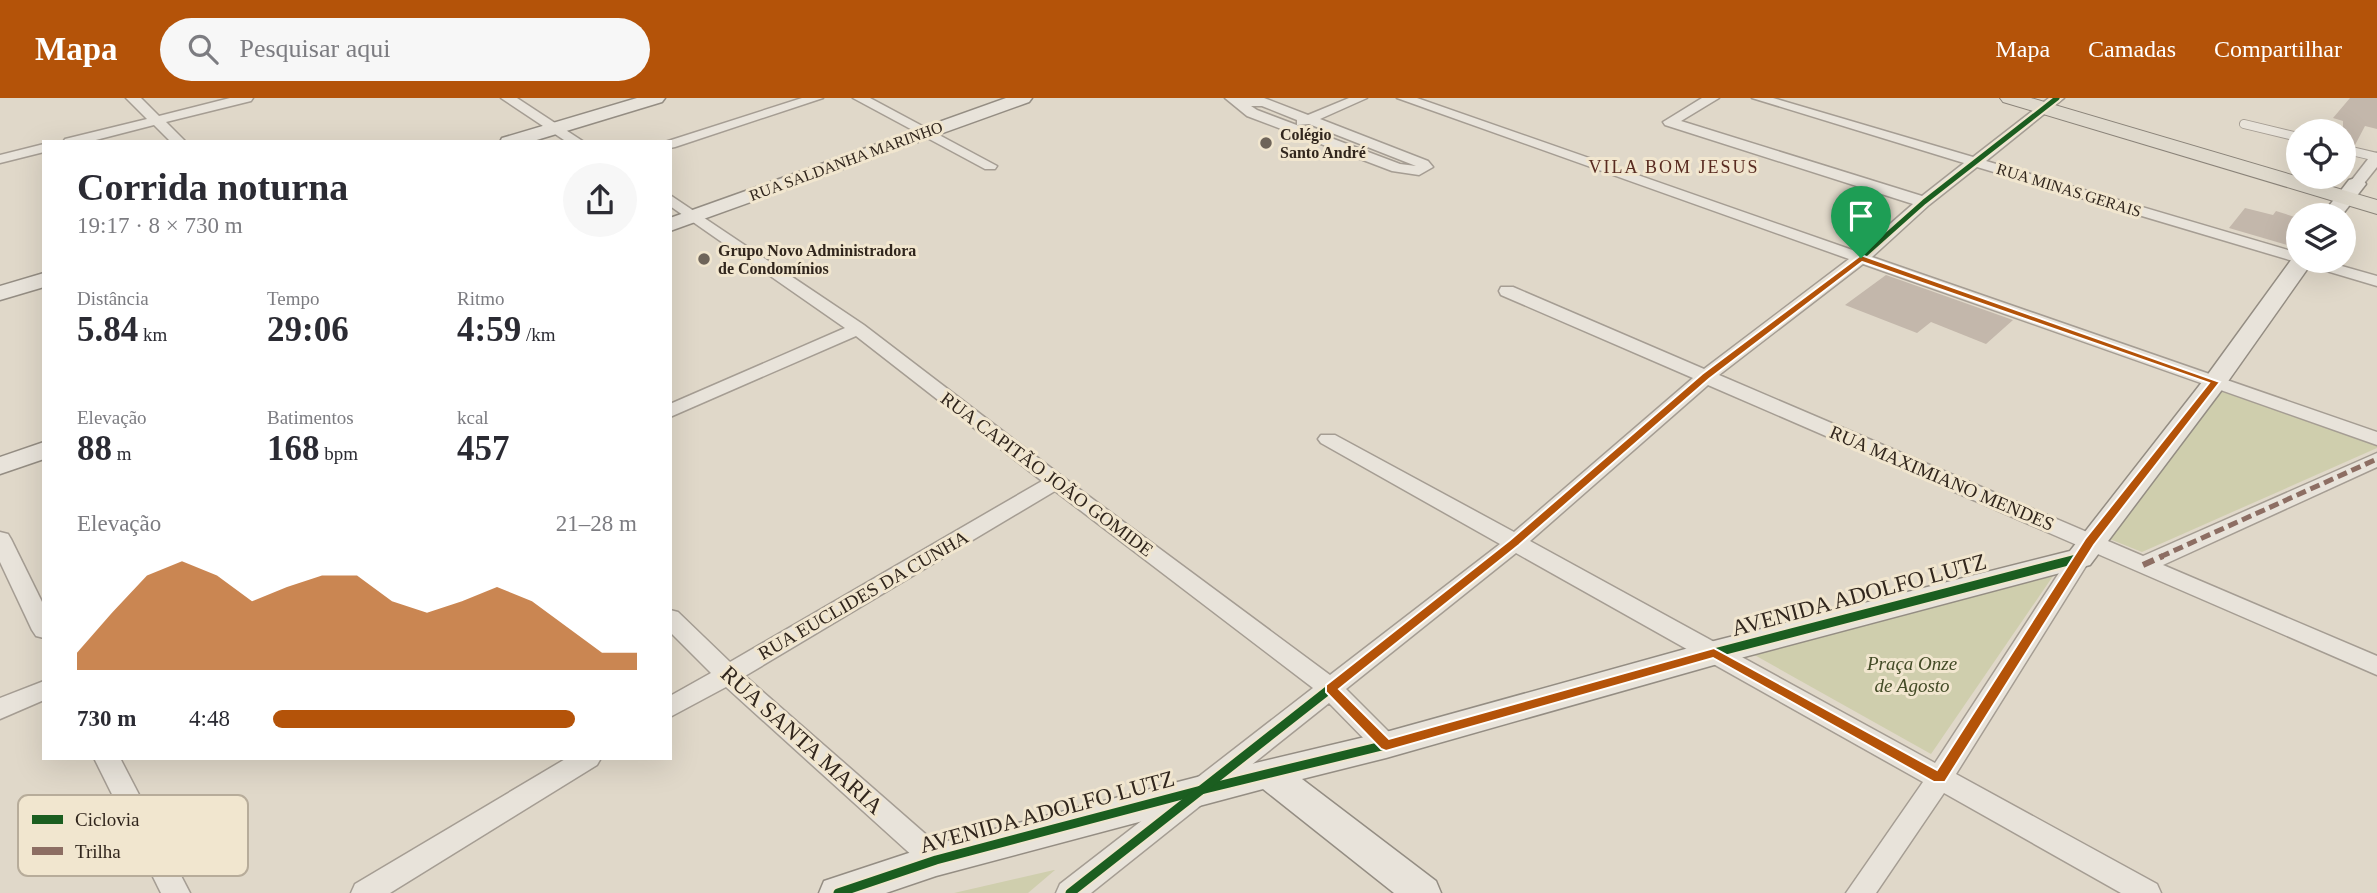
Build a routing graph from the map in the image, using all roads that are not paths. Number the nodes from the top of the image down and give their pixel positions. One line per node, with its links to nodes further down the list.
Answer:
1 (133, 98): 16 (street)
2 (246, 98): 16 (street)
3 (508, 98): 20 (street)
4 (656, 98): 20 (street)
5 (816, 98): 29 (street)
6 (860, 98): 22 (street)
7 (1023, 98): 22 (street, RUA SALDANHA MARINHO)
8 (1360, 98): 17 (street)
9 (1404, 98): 46 (street)
10 (1712, 98): 41 (street)
11 (1759, 98): 37 (street, RUA MINAS GERAIS)
12 (2010, 98): 15 (main road)
13 (2074, 98): 36 (main road)
14 (1237, 101): 17 (street); 19 (street)
15 (2052, 103): 37 (street); 39 (main road)
16 (156, 120): 25 (street); 26 (street)
17 (1307, 120): 19 (street); 21 (street)
18 (2244, 124): 23 (lane)
19 (1290, 126): 24 (street)
20 (554, 128): 27 (street); 28 (street)
21 (1333, 130): 24 (street); 30 (street)
22 (927, 132): 38 (street); 43 (street, RUA SALDANHA MARINHO)
23 (2286, 134)
24 (1317, 137): 32 (street)
25 (78, 140)
26 (177, 140)
27 (515, 140)
28 (574, 140)
29 (672, 143)
30 (1372, 144): 32 (street); 32 (street)
31 (42, 148): 35 (street)
32 (1354, 151)
33 (2356, 152): 34 (lane)
34 (2377, 157): 39 (street)
35 (0, 159)
36 (2286, 162)
37 (1976, 163): 41 (street); 45 (street, RUA MINAS GERAIS)
38 (990, 166)
39 (2353, 197): 42 (main road)
40 (672, 200): 43 (street, RUA CAPITÃO JOÃO GOMIDE)
41 (1924, 202): 46 (street)
42 (2377, 207)
43 (696, 215): 44 (street, RUA SALDANHA MARINHO); 53 (street, RUA CAPITÃO JOÃO GOMIDE)
44 (672, 224)
45 (2286, 254)
46 (1861, 258): 54 (street); 55 (street)
47 (2296, 273): 55 (street)
48 (2348, 273): 50 (street)
49 (42, 281): 52 (street)
50 (2377, 281)
51 (1507, 291): 54 (street, RUA MAXIMIANO MENDES)
52 (0, 293)
53 (858, 329): 56 (street); 62 (street, RUA CAPITÃO JOÃO GOMIDE)
54 (1705, 377): 64 (street); 65 (street, RUA MAXIMIANO MENDES)
55 (2215, 382): 58 (street); 65 (street)
56 (672, 410)
57 (1328, 439): 64 (street)
58 (2377, 439)
59 (42, 451): 61 (street)
60 (2377, 459): 66 (street)
61 (0, 466)
62 (1055, 482): 71 (street, RUA EUCLIDES DA CUNHA); 72 (street, RUA CAPITÃO JOÃO GOMIDE)
63 (0, 539): 68 (street)
64 (1515, 542): 69 (street); 72 (street)
65 (2085, 550): 66 (street, RUA MAXIMIANO MENDES); 69 (street, AVENIDA ADOLFO LUTZ); 80 (street)
66 (2143, 565): 70 (street, RUA MAXIMIANO MENDES)
67 (672, 620): 71 (street, RUA SANTA MARIA)
68 (42, 626)
69 (1714, 653): 76 (street, AVENIDA ADOLFO LUTZ); 80 (street)
70 (2377, 666)
71 (727, 674): 74 (street, RUA EUCLIDES DA CUNHA); 83 (street, RUA SANTA MARIA)
72 (1330, 688): 76 (street, RUA CAPITÃO JOÃO GOMIDE); 81 (street)
73 (42, 691): 75 (street)
74 (672, 707)
75 (0, 709)
76 (1386, 745): 79 (street, AVENIDA ADOLFO LUTZ)
77 (108, 760): 82 (street)
78 (585, 760): 86 (street)
79 (1269, 774): 81 (street, AVENIDA ADOLFO LUTZ); 89 (street)
80 (1940, 778): 90 (street); 91 (street)
81 (1205, 789): 83 (street, AVENIDA ADOLFO LUTZ); 88 (street)
82 (126, 795)
83 (936, 860): 87 (street, AVENIDA ADOLFO LUTZ)
84 (167, 876): 85 (street)
85 (176, 893)
86 (365, 893)
87 (838, 893)
88 (1070, 893)
89 (1422, 893)
90 (1860, 893)
91 (2147, 893)

